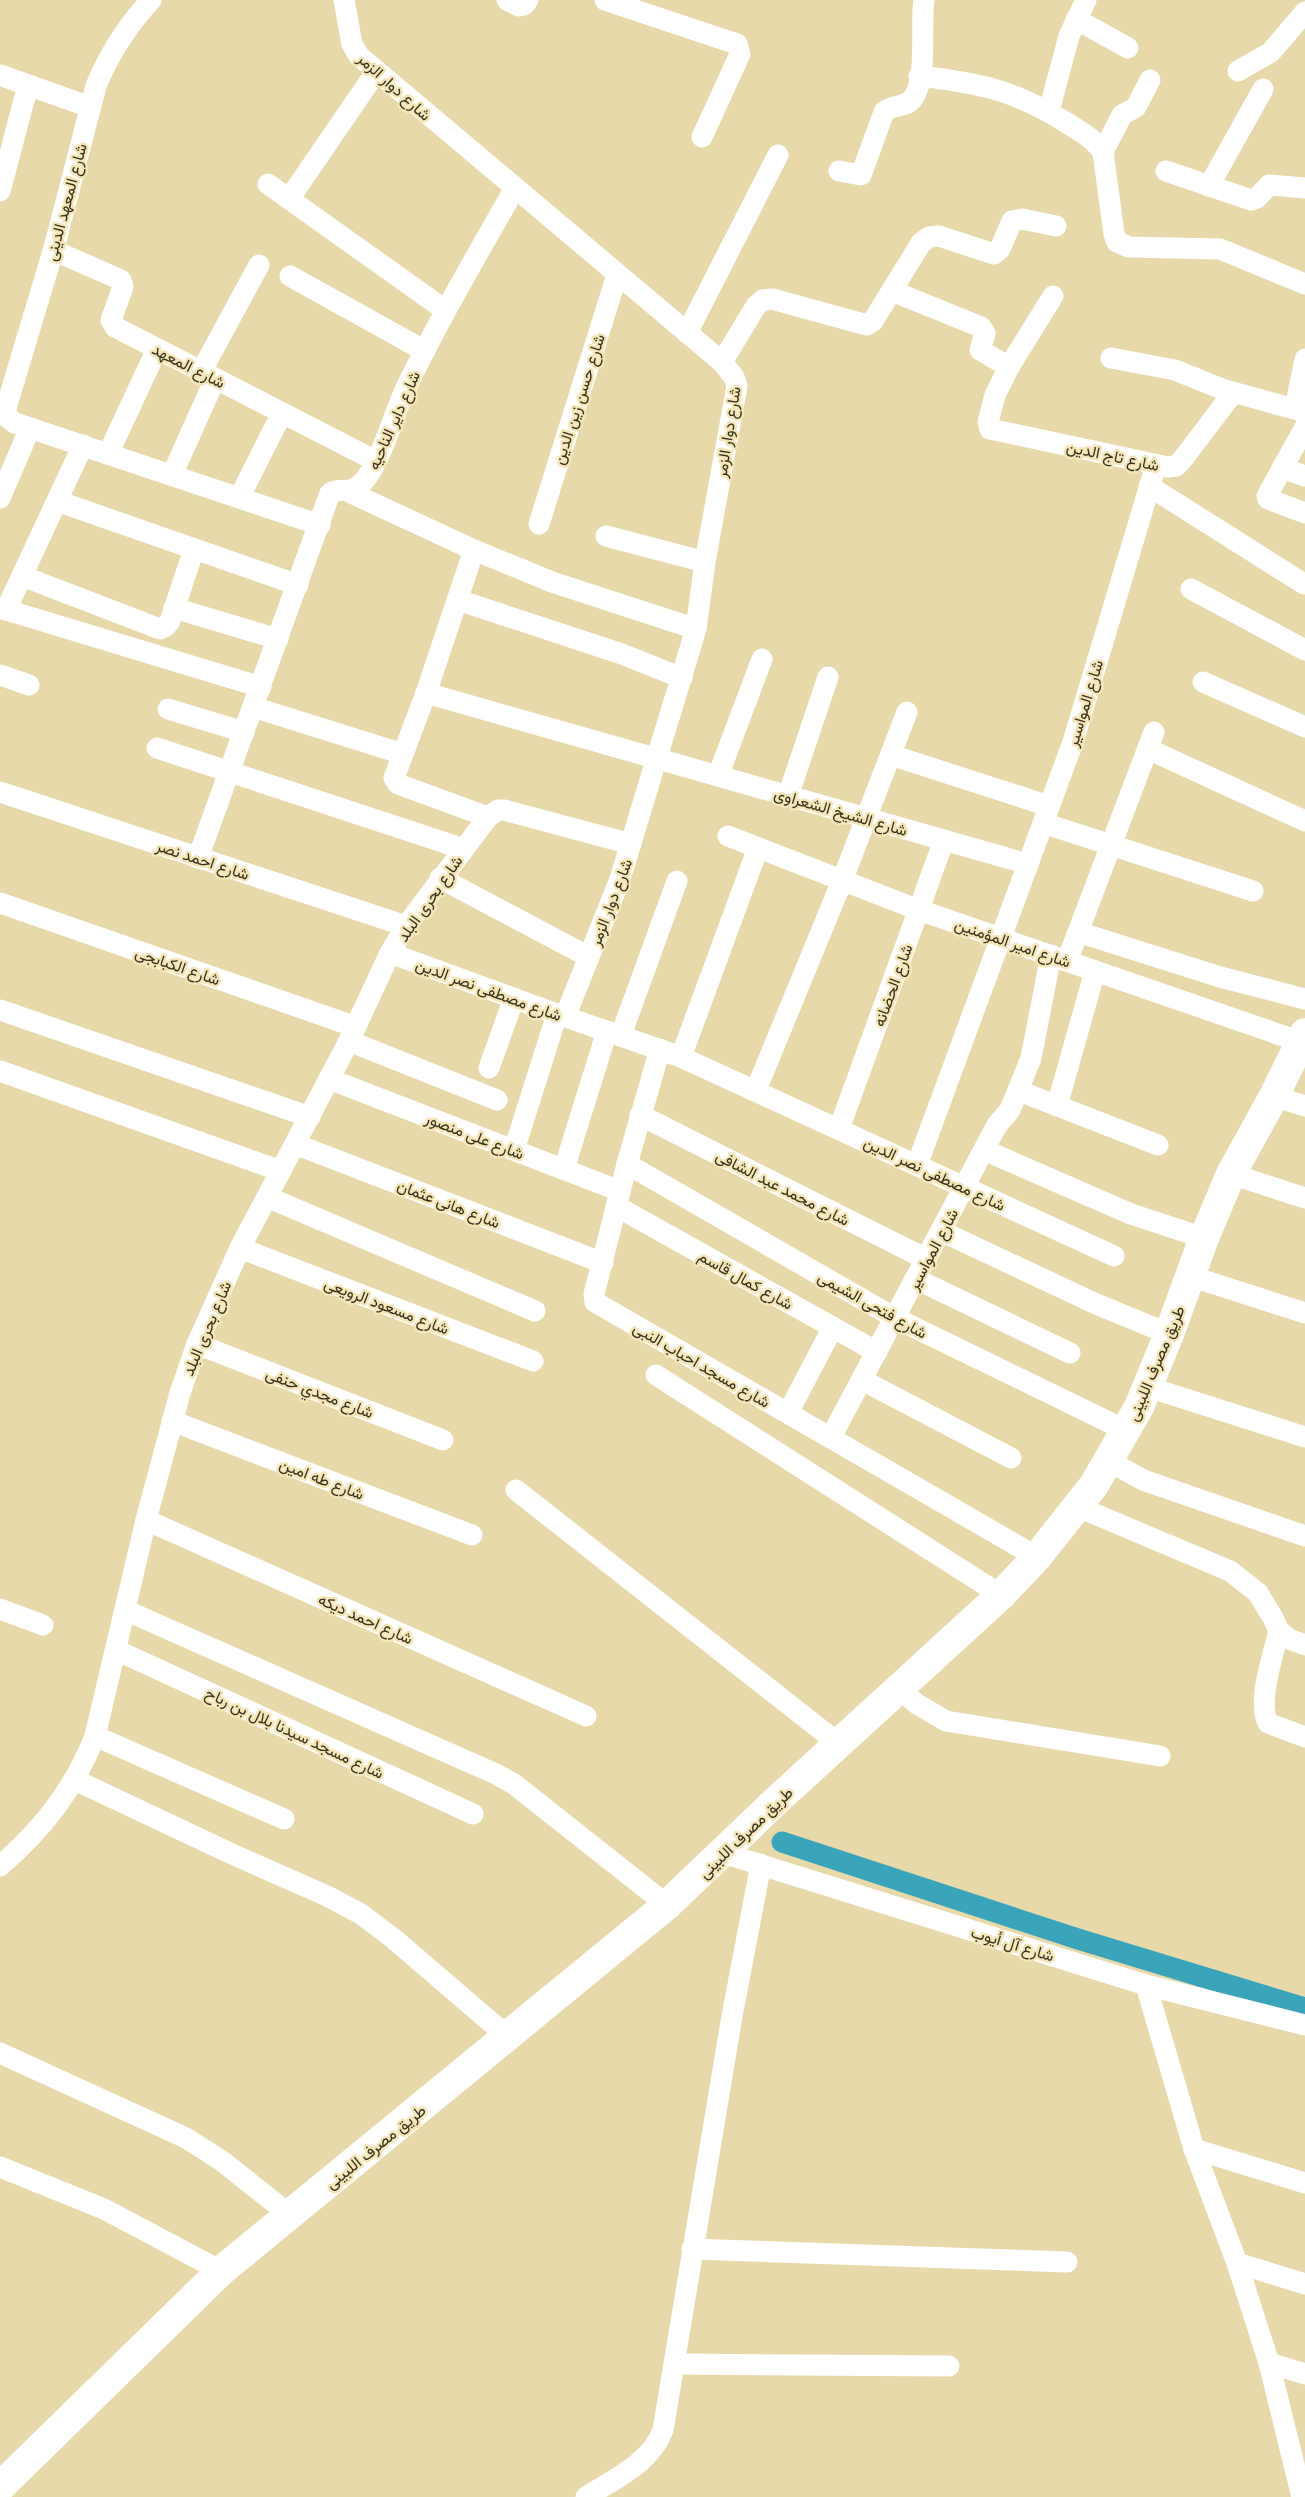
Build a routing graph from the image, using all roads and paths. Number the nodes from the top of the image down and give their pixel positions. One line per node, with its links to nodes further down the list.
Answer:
1 (151, 0): 16 (street, شارع المعهد الدينى)
2 (344, 0): 10 (street, شارع دوار الزمر)
3 (605, 0): 18 (street)
4 (924, 0): 12 (street)
5 (1086, 0): 7 (street)
6 (1305, 12): 9 (street)
7 (1076, 20): 8 (street); 17 (street)
8 (1128, 48)
9 (1238, 71)
10 (376, 72): 25 (street, شارع دوار الزمر); 28 (street)
11 (0, 75): 14 (street)
12 (919, 76): 17 (street); 21 (street)
13 (1150, 80): 19 (street)
14 (28, 85): 16 (street); 27 (street)
15 (1263, 89): 24 (street)
16 (90, 107): 30 (street, شارع المعهد الدينى)
17 (1048, 111): 19 (street)
18 (702, 137)
19 (1103, 152): 34 (street)
20 (778, 155): 38 (street)
21 (839, 171)
22 (1166, 171): 24 (street)
23 (268, 184): 28 (street)
24 (1209, 186): 26 (street)
25 (515, 188): 32 (street, شارع دوار الزمر); 37 (street, شارع داير الناحيه)
26 (1305, 188)
27 (0, 191)
28 (289, 199): 37 (street)
29 (1056, 226): 35 (street)
30 (54, 248): 39 (street, شارع المعهد); 49 (street, شارع المعهد الدينى)
31 (259, 265): 45 (street)
32 (617, 275): 38 (street, شارع دوار الزمر); 63 (street, شارع حسن زين الدين)
33 (290, 276): 40 (street)
34 (1305, 284)
35 (892, 291): 43 (street); 44 (street)
36 (1053, 296): 44 (street)
37 (445, 310): 40 (street, شارع داير الناحيه)
38 (687, 333): 43 (street, شارع دوار الزمر)
39 (157, 349): 45 (street, شارع المعهد); 51 (street)
40 (425, 351): 52 (street, شارع داير الناحيه)
41 (1111, 358): 46 (street)
42 (1305, 359): 48 (street)
43 (722, 362): 68 (street, شارع دوار الزمر)
44 (1009, 366): 53 (street, شارع تاج الدين)
45 (208, 375): 47 (street, شارع المعهد); 55 (street)
46 (1233, 393): 48 (street); 53 (street, شارع تاج الدين)
47 (282, 413): 52 (street, شارع المعهد); 60 (street)
48 (1302, 416): 54 (street)
49 (30, 428): 50 (street); 59 (street)
50 (83, 445): 51 (street); 61 (street)
51 (108, 454): 55 (street)
52 (376, 461): 58 (street, شارع داير الناحيه)
53 (1156, 465): 57 (street, شارع المواسير)
54 (1282, 468): 56 (street); 62 (street)
55 (172, 475): 60 (street)
56 (1305, 476)
57 (1149, 486): 70 (street); 100 (street, شارع المواسير)
58 (349, 492): 64 (street, شارع داير الناحيه); 67 (street)
59 (0, 498)
60 (239, 498): 64 (street)
61 (57, 501): 66 (street); 69 (street)
62 (1305, 513)
63 (539, 524)
64 (320, 525): 71 (street, شارع داير الناحيه)
65 (606, 536): 68 (street)
66 (194, 549): 71 (street); 74 (street)
67 (474, 550): 73 (street); 76 (street)
68 (705, 562): 76 (street, شارع دوار الزمر)
69 (22, 576): 74 (street); 75 (street)
70 (1304, 584)
71 (298, 585): 77 (street, شارع داير الناحيه)
72 (1191, 589): 78 (street)
73 (458, 600): 82 (street); 86 (street)
74 (174, 608): 77 (street)
75 (3, 609): 85 (street)
76 (696, 629): 82 (street, شارع دوار الزمر)
77 (278, 639): 85 (street, شارع داير الناحيه)
78 (1305, 650)
79 (762, 659): 97 (street)
80 (0, 675): 84 (street)
81 (828, 677): 99 (street)
82 (682, 678): 95 (street, شارع دوار الزمر)
83 (1203, 682): 90 (street)
84 (29, 685)
85 (261, 687): 87 (street, شارع داير الناحيه)
86 (426, 693): 93 (street); 95 (street, شارع الشيخ الشعراوى)
87 (253, 707): 91 (street, شارع داير الناحيه); 93 (street)
88 (168, 709): 91 (street)
89 (907, 712): 94 (street)
90 (1305, 728)
91 (244, 732): 96 (street, شارع داير الناحيه)
92 (157, 748): 96 (street)
93 (403, 754): 101 (street)
94 (891, 755): 100 (street); 102 (street)
95 (655, 758): 97 (street, شارع الشيخ الشعراوى); 106 (street, شارع دوار الزمر)
96 (230, 772): 109 (street); 110 (street, شارع داير الناحيه)
97 (718, 776): 99 (street, شارع الشيخ الشعراوى)
98 (0, 792): 110 (street, شارع احمد نصر)
99 (788, 796): 102 (street, شارع الشيخ الشعراوى)
100 (1046, 815): 107 (street); 111 (street, شارع المواسير)
101 (488, 817): 106 (street); 109 (street, شارع بحرى البلد)
102 (866, 818): 105 (street, شارع الشيخ الشعراوى); 114 (street)
103 (1305, 820): 107 (street, شارع المواسير)
104 (728, 836): 108 (street, شارع امير المؤمنين)
105 (944, 840): 111 (street, شارع الشيخ الشعراوى); 117 (street, شارع الحضانه)
106 (631, 844): 122 (street, شارع دوار الزمر)
107 (1111, 845): 115 (street); 119 (street, شارع المواسير)
108 (758, 848): 114 (street, شارع امير المؤمنين); 133 (street)
109 (464, 849): 112 (street, شارع بحرى البلد)
110 (198, 858): 118 (street, شارع احمد نصر)
111 (1028, 864): 120 (street, شارع المواسير)
112 (440, 878): 118 (street, شارع بحرى البلد); 122 (street)
113 (677, 881): 129 (street)
114 (842, 881): 117 (street, شارع امير المؤمنين); 137 (street)
115 (1253, 891)
116 (0, 903): 130 (street, شارع الكبابجى)
117 (919, 910): 120 (street, شارع امير المؤمنين); 145 (street, شارع الحضانه)
118 (406, 926): 121 (street, شارع بحرى البلد)
119 (1078, 932): 123 (street, شارع المواسير); 126 (street)
120 (999, 938): 123 (street, شارع امير المؤمنين); 151 (street, شارع المواسير)
121 (390, 953): 125 (street, شارع مصطفى نصر الدين); 130 (street, شارع بحرى البلد)
122 (589, 957): 128 (street, شارع دوار الزمر)
123 (1059, 958): 124 (street, شارع امير المؤمنين); 138 (street, شارع المواسير)
124 (1095, 971): 131 (street, شارع امير المؤمنين); 141 (street)
125 (514, 998): 128 (street, شارع مصطفى نصر الدين); 134 (street)
126 (1305, 999)
127 (0, 1010): 144 (street)
128 (560, 1016): 129 (street, شارع مصطفى نصر الدين); 148 (street, شارع دوار الزمر)
129 (614, 1033): 132 (street, شارع مصطفى نصر الدين); 152 (street)
130 (353, 1034): 136 (street, شارع بحرى البلد); 140 (street, شارع الكبابجى)
131 (1303, 1037): 139 (street, طريق مصرف اللبينى)
132 (660, 1049): 133 (street, شارع مصطفى نصر الدين); 143 (street, شارع مسجد احباب النبى)
133 (681, 1057): 137 (street, شارع مصطفى نصر الدين)
134 (489, 1068)
135 (0, 1071): 153 (street)
136 (329, 1080): 144 (street, شارع بحرى البلد); 148 (street, شارع على منصور)
137 (756, 1090): 145 (street, شارع مصطفى نصر الدين)
138 (1019, 1091): 141 (street); 149 (street, شارع المواسير)
139 (1274, 1096): 142 (street); 154 (street, طريق مصرف اللبينى)
140 (497, 1100)
141 (1057, 1106): 147 (street)
142 (1305, 1106)
143 (640, 1115): 150 (street, شارع مسجد احباب النبى); 163 (street, شارع محمد عبد الشافى)
144 (310, 1117): 146 (street, شارع بحرى البلد)
145 (839, 1129): 151 (street, شارع مصطفى نصر الدين)
146 (295, 1144): 153 (street, شارع بحرى البلد); 164 (street, شارع هانى عثمان)
147 (1158, 1145)
148 (514, 1150): 152 (street, شارع على منصور)
149 (984, 1150): 155 (street, شارع المواسير); 160 (street)
150 (627, 1164): 158 (street, شارع مسجد احباب النبى); 169 (street, شارع فتحى الشيمى)
151 (918, 1165): 155 (street, شارع مصطفى نصر الدين)
152 (564, 1169): 158 (street, شارع على منصور)
153 (281, 1171): 156 (street, شارع بحرى البلد)
154 (1231, 1174): 157 (street); 160 (street, طريق مصرف اللبينى)
155 (965, 1187): 159 (street, شارع المواسير); 162 (street, شارع مصطفى نصر الدين)
156 (267, 1197): 161 (street, شارع بحرى البلد); 167 (street)
157 (1305, 1198)
158 (618, 1199): 164 (street, شارع مسجد احباب النبى); 170 (street, شارع كمال قاسم)
159 (941, 1231): 163 (street, شارع المواسير); 171 (street)
160 (1204, 1238): 165 (street, طريق مصرف اللبينى)
161 (240, 1248): 172 (street, شارع بحرى البلد); 175 (street, شارع مسعود الرويعى)
162 (1114, 1256)
163 (926, 1259): 166 (street, شارع المواسير)
164 (603, 1263): 179 (street, شارع مسجد احباب النبى)
165 (1190, 1276): 168 (street); 171 (street, طريق مصرف اللبينى)
166 (915, 1279): 169 (street, شارع المواسير); 174 (street)
167 (535, 1311)
168 (1305, 1313)
169 (895, 1318): 173 (street, شارع المواسير); 181 (street, شارع فتحى الشيمى)
170 (833, 1328): 173 (street, شارع كمال قاسم); 179 (street)
171 (1169, 1334): 178 (street, طريق مصرف اللبينى)
172 (197, 1344): 180 (street, شارع بحرى البلد); 184 (street, شارع مجدي حنفى)
173 (876, 1352): 177 (street, شارع المواسير)
174 (1070, 1353)
175 (533, 1361)
176 (656, 1375): 193 (street)
177 (861, 1380): 182 (street, شارع المواسير); 185 (street)
178 (1148, 1387): 181 (street, طريق مصرف اللبينى); 183 (street)
179 (788, 1413): 182 (street, شارع مسجد احباب النبى)
180 (172, 1421): 189 (street, شارع بحرى البلد); 190 (street, شارع طه امين)
181 (1127, 1431): 186 (street, طريق مصرف اللبينى)
182 (831, 1437): 192 (street, شارع مسجد احباب النبى)
183 (1305, 1437)
184 (443, 1440)
185 (1011, 1458)
186 (1109, 1461): 188 (street, طريق مصرف اللبينى); 191 (street)
187 (516, 1490): 204 (street)
188 (1078, 1507): 192 (street, طريق مصرف اللبينى); 197 (street)
189 (146, 1520): 195 (street, شارع بحرى البلد); 201 (street, شارع احمد ديكه)
190 (472, 1535)
191 (1305, 1536)
192 (1037, 1557): 193 (street, طريق مصرف اللبينى)
193 (1001, 1595): 200 (street, طريق مصرف اللبينى)
194 (0, 1609): 196 (street)
195 (125, 1610): 199 (street, شارع بحرى البلد); 212 (street)
196 (43, 1625)
197 (1279, 1631): 198 (street); 203 (street)
198 (1305, 1645)
199 (116, 1650): 202 (street, شارع بحرى البلد); 207 (street, شارع مسجد سيدنا بلال بن رباح)
200 (899, 1689): 204 (street, طريق مصرف اللبينى); 205 (street)
201 (586, 1716)
202 (95, 1736): 206 (street, شارع بحرى البلد); 208 (street)
203 (1305, 1737)
204 (839, 1744): 209 (street, طريق مصرف اللبينى)
205 (1160, 1756)
206 (75, 1780): 211 (street, شارع بحرى البلد); 215 (street)
207 (473, 1814)
208 (284, 1819)
209 (723, 1853): 210 (street, شارع آل أيوب); 212 (street, طريق مصرف اللبينى)
210 (761, 1864): 213 (street, شارع آل أيوب); 221 (street)
211 (0, 1866)
212 (667, 1905): 215 (street, طريق مصرف اللبينى)
213 (1146, 1985): 214 (street, شارع آل أيوب); 217 (street)
214 (1305, 2025)
215 (508, 2037): 220 (street, طريق مصرف اللبينى)
216 (0, 2053): 220 (street)
217 (1194, 2149): 219 (street); 223 (street)
218 (0, 2167): 224 (street)
219 (1305, 2183)
220 (290, 2215): 224 (street, طريق مصرف اللبينى)
221 (693, 2249): 222 (street); 227 (street)
222 (1067, 2262)
223 (1237, 2263): 225 (street); 226 (street)
224 (221, 2271): 230 (street, طريق مصرف اللبينى)
225 (1305, 2284)
226 (1269, 2363): 229 (street); 232 (street)
227 (674, 2364): 228 (street); 231 (street)
228 (949, 2366)
229 (1305, 2374)
230 (0, 2487)
231 (586, 2497)
232 (1302, 2497)

